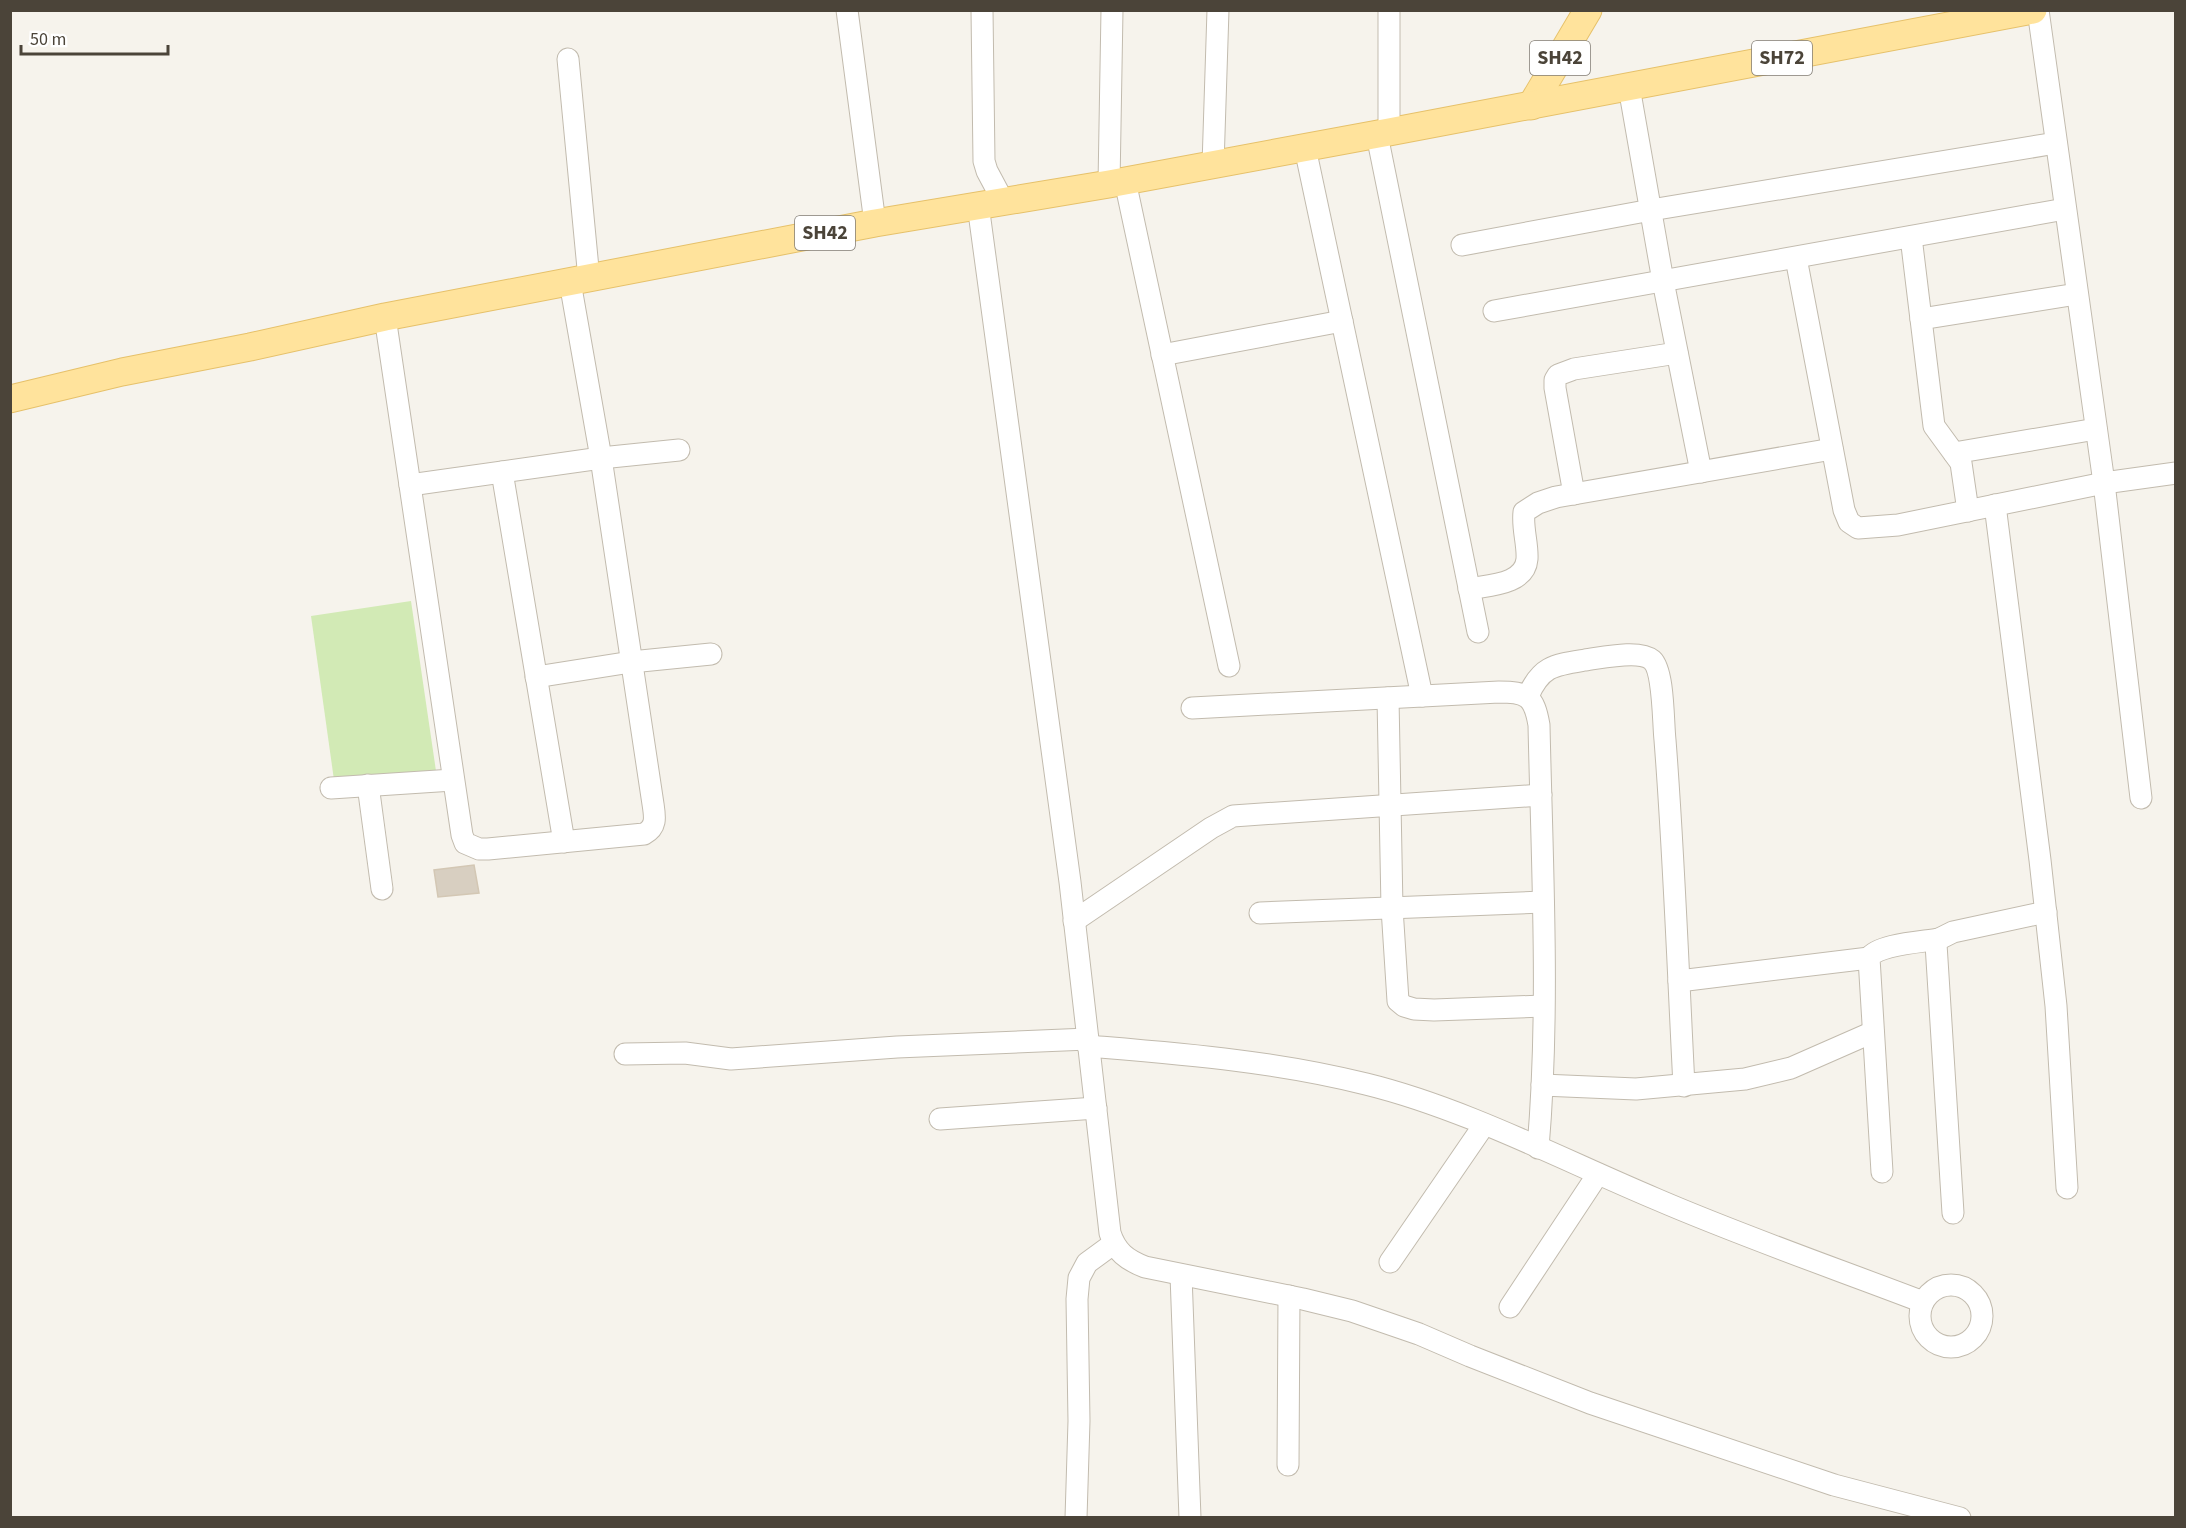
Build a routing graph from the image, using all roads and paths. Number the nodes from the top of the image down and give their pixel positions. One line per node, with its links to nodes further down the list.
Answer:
1 (847, 10): 20 (street)
2 (982, 10): 17 (street)
3 (1112, 10): 16 (street)
4 (1218, 10): 15 (street)
5 (1389, 10): 12 (street)
6 (1588, 10): 11 (main road, SH42)
7 (2033, 10): 10 (main road, SH72)
8 (2038, 10): 13 (street)
9 (568, 58): 24 (street)
10 (1629, 87): 11 (main road, SH72); 19 (street)
11 (1532, 106): 12 (main road, SH42)
12 (1383, 134): 14 (main road, SH42); 47 (street)
13 (2056, 143): 18 (street); 19 (street)
14 (1305, 148): 15 (main road, SH42); 30 (street)
15 (1213, 165): 16 (main road, SH42)
16 (1117, 182): 17 (main road, SH42); 32 (street)
17 (991, 203): 20 (main road, SH42); 69 (street)
18 (2066, 209): 21 (street); 26 (street)
19 (1651, 210): 22 (street); 25 (street)
20 (874, 223): 24 (main road, SH42)
21 (1911, 237): 23 (street); 29 (street)
22 (1462, 245)
23 (1796, 258): 25 (street); 35 (street)
24 (579, 281): 28 (main road, SH42); 38 (street)
25 (1663, 281): 27 (street); 31 (street)
26 (2078, 294): 29 (street); 34 (street)
27 (1494, 311)
28 (385, 317): 33 (main road, SH42); 43 (street)
29 (1921, 319): 37 (street)
30 (1342, 321): 32 (street); 53 (street)
31 (1677, 352): 40 (street); 44 (street)
32 (1162, 355): 51 (street)
33 (10, 399)
34 (2096, 429): 37 (street); 42 (street)
35 (1832, 449): 40 (street); 46 (street)
36 (678, 450): 38 (street)
37 (1954, 453): 46 (street)
38 (601, 458): 39 (street); 50 (street)
39 (502, 472): 43 (street); 52 (street)
40 (1701, 472): 44 (street)
41 (2175, 473): 42 (street)
42 (2104, 483): 45 (street); 61 (street)
43 (410, 485): 57 (street)
44 (1574, 494): 47 (street)
45 (1995, 505): 46 (street); 67 (street)
46 (1968, 511)
47 (1469, 589): 48 (street)
48 (1478, 632)
49 (711, 654): 50 (street)
50 (631, 662): 52 (street); 63 (street)
51 (1229, 666)
52 (537, 677): 63 (street)
53 (1422, 696): 54 (street); 55 (street)
54 (1527, 696): 60 (street); 72 (street)
55 (1388, 698): 56 (street); 62 (street)
56 (1192, 708)
57 (453, 780): 58 (street); 63 (street)
58 (368, 785): 59 (street); 64 (street)
59 (331, 788)
60 (1541, 795): 62 (street); 65 (street)
61 (2141, 798)
62 (1390, 806): 66 (street); 69 (street)
63 (564, 842)
64 (382, 889)
65 (1543, 902): 66 (street); 73 (street)
66 (1392, 908): 68 (street); 73 (street)
67 (2046, 912): 70 (street); 85 (street)
68 (1260, 913)
69 (1074, 921): 75 (street)
70 (1939, 939): 71 (street); 86 (street)
71 (1869, 958): 72 (street); 74 (street)
72 (1679, 981): 78 (street)
73 (1543, 1006): 77 (street)
74 (1872, 1032): 78 (street); 83 (street)
75 (1088, 1042): 76 (street); 79 (street); 81 (street)
76 (625, 1054)
77 (1542, 1085): 78 (street); 82 (street)
78 (1684, 1086)
79 (1096, 1108): 80 (street); 87 (street)
80 (940, 1119)
81 (1484, 1125): 82 (street); 88 (street)
82 (1538, 1148): 84 (street)
83 (1882, 1172)
84 (1598, 1174): 91 (street); 92 (street)
85 (2067, 1188)
86 (1953, 1213)
87 (1113, 1244): 89 (street); 94 (street)
88 (1390, 1262)
89 (1181, 1275): 90 (street); 95 (street)
90 (1289, 1296): 93 (street); 96 (street)
91 (1923, 1302)
92 (1510, 1307)
93 (1288, 1465)
94 (1076, 1518)
95 (1190, 1518)
96 (1960, 1518)

